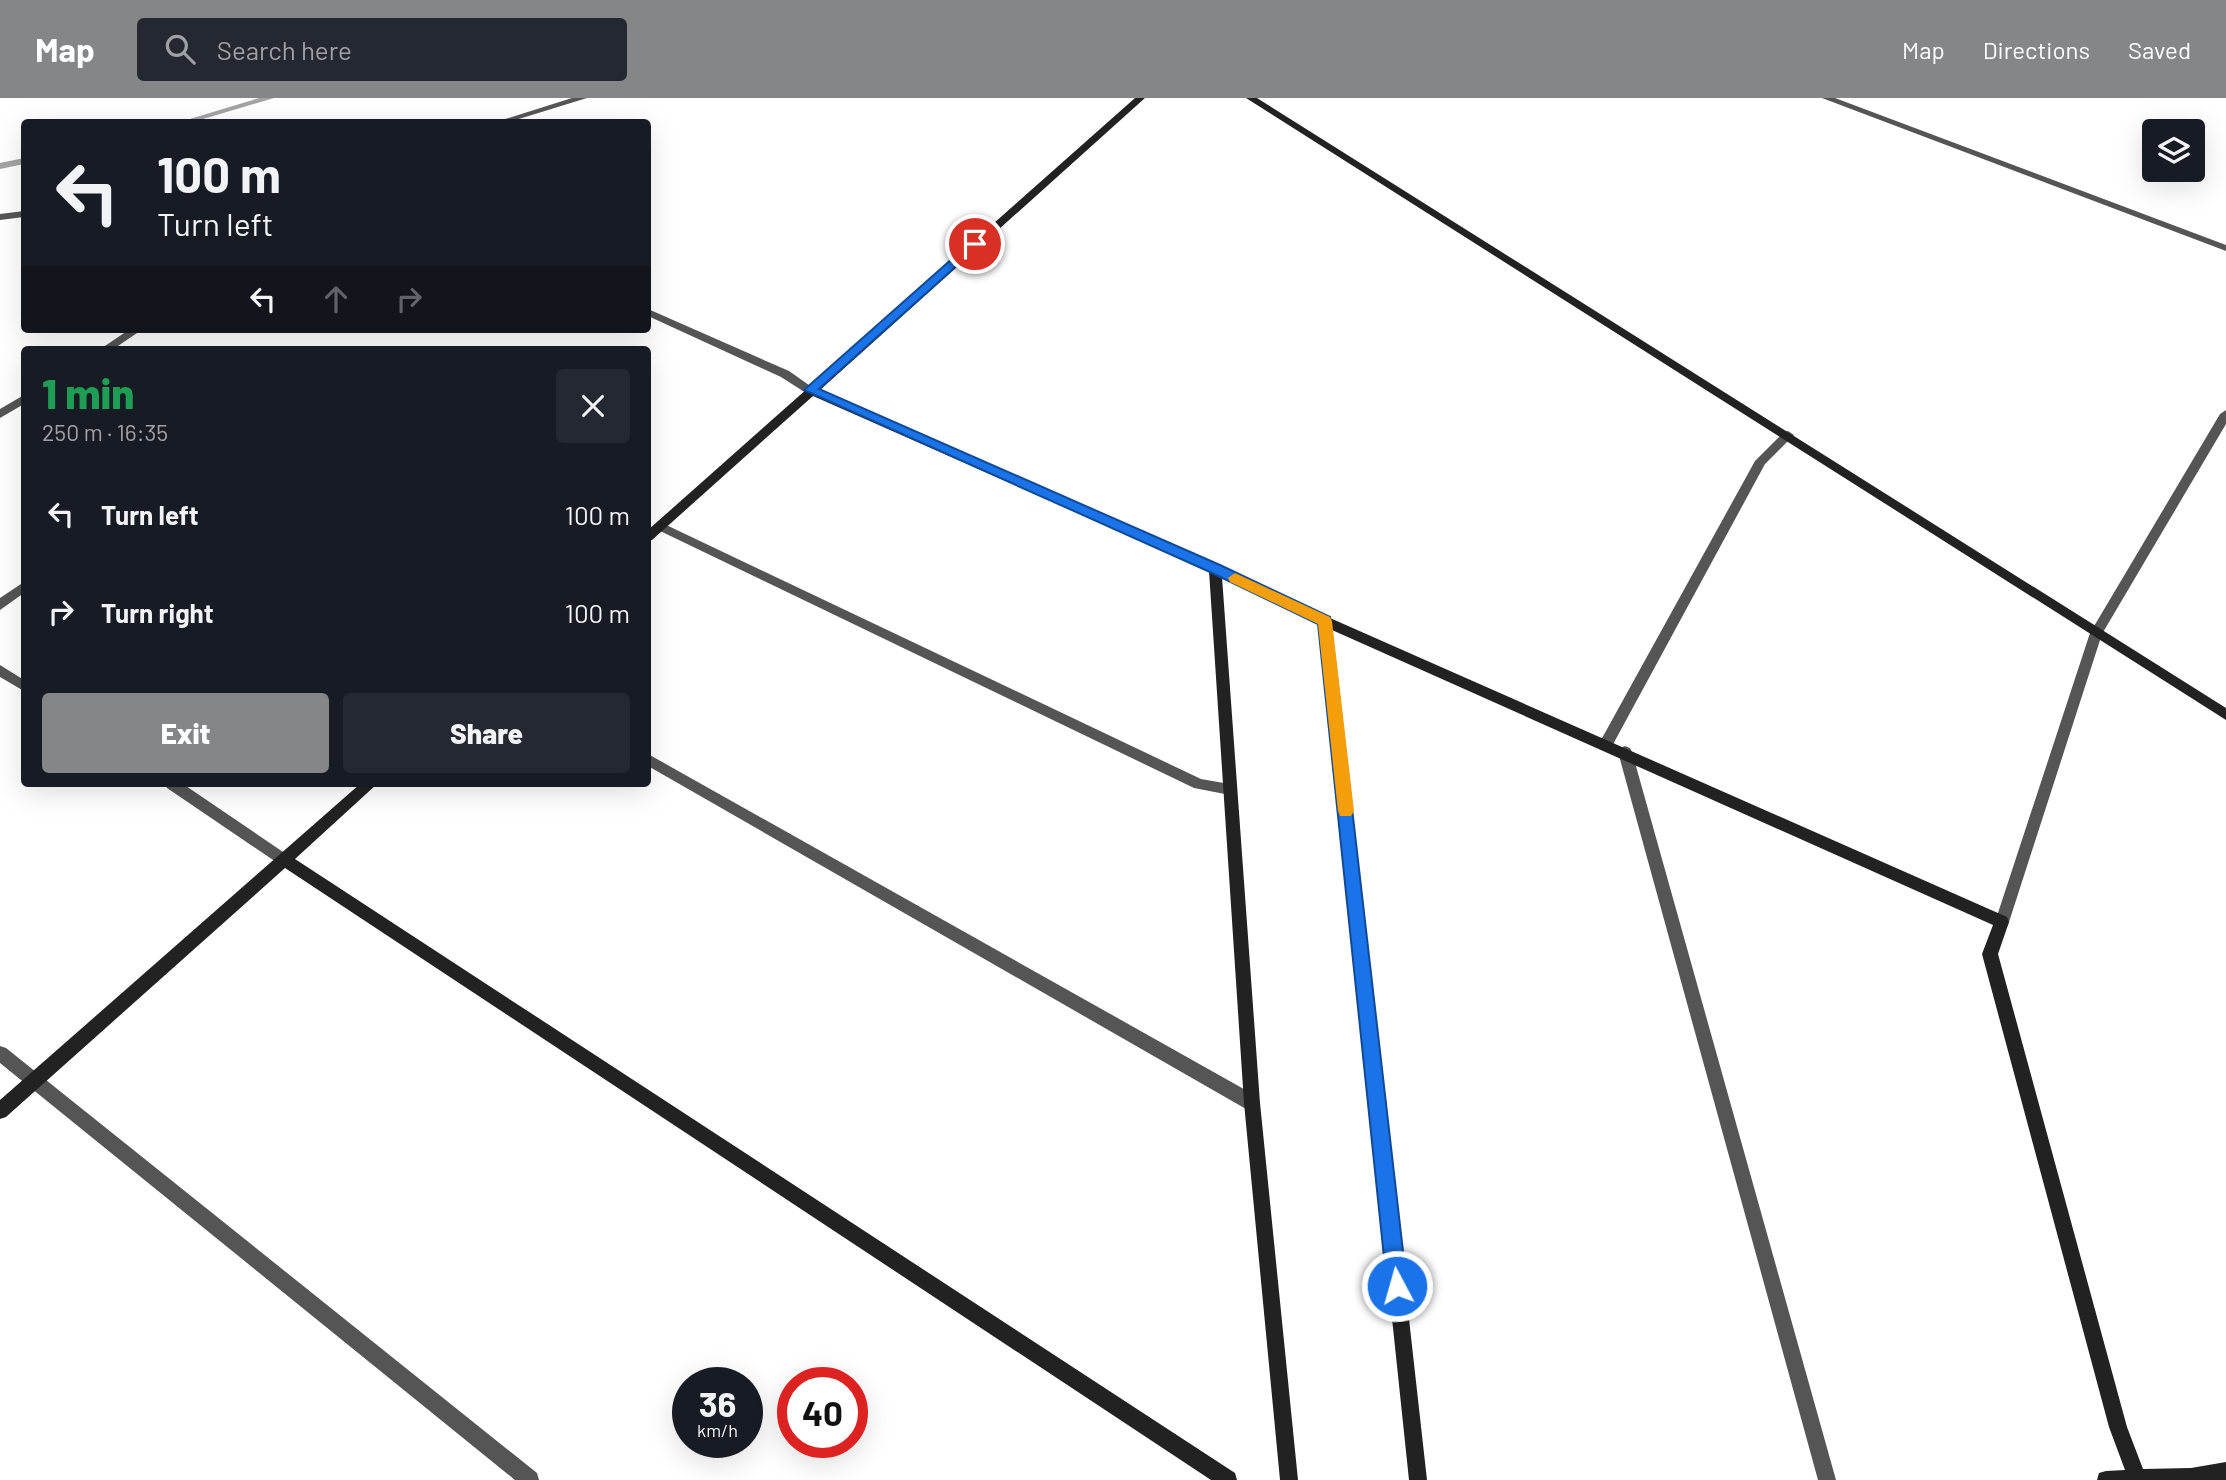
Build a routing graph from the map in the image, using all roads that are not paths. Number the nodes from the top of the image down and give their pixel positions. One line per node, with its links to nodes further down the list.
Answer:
1 (582, 98): 5 (street)
2 (1140, 98): 12 (street)
3 (1251, 98): 16 (street)
4 (1827, 98): 8 (street)
5 (511, 119)
6 (21, 214): 7 (street)
7 (0, 217)
8 (2226, 248)
9 (651, 313): 12 (street)
10 (132, 333): 11 (street)
11 (110, 346)
12 (810, 390): 17 (street); 19 (street)
13 (21, 401): 14 (street)
14 (0, 414)
15 (2226, 414): 23 (street)
16 (1788, 435): 23 (street); 27 (street)
17 (660, 526): 18 (street); 32 (street)
18 (651, 534)
19 (1215, 568): 22 (street); 32 (street)
20 (21, 589): 21 (street)
21 (0, 605)
22 (1325, 621): 27 (street); 45 (street)
23 (2096, 633): 26 (street); 34 (street)
24 (0, 670): 25 (street)
25 (21, 684)
26 (2226, 715)
27 (1606, 744): 28 (street)
28 (1625, 752): 34 (street); 46 (street)
29 (651, 763): 37 (street)
30 (176, 787): 33 (street)
31 (367, 787): 33 (street)
32 (1230, 789): 37 (street)
33 (284, 860): 36 (street); 43 (street)
34 (2002, 922): 40 (street)
35 (0, 1053): 36 (street)
36 (35, 1080): 38 (street); 42 (street)
37 (1252, 1103): 44 (street)
38 (0, 1111)
39 (2226, 1471): 41 (street)
40 (2137, 1478): 41 (street); 47 (street)
41 (2192, 1478)
42 (530, 1480)
43 (1228, 1480)
44 (1289, 1480)
45 (1418, 1480)
46 (1827, 1480)
47 (2106, 1480)

